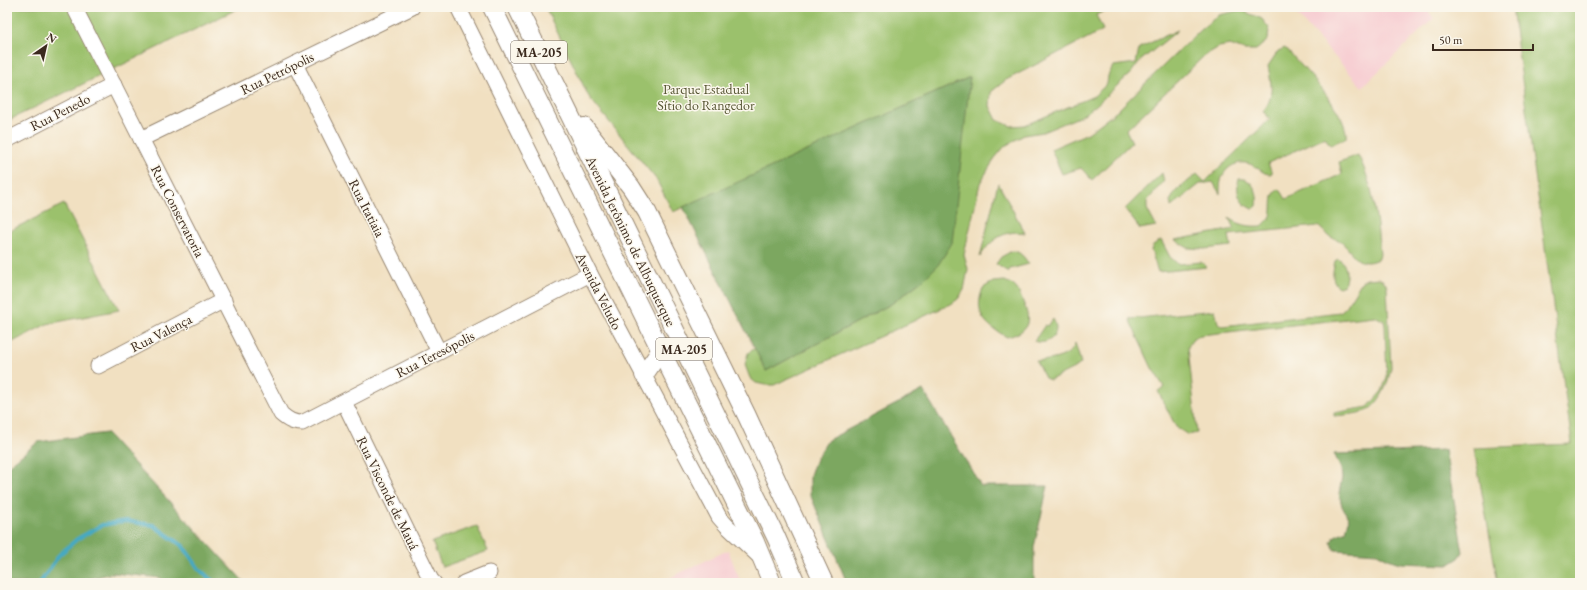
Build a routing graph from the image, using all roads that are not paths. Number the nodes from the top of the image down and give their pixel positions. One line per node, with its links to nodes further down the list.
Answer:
1 (74, 7): 7 (street, Rua Conservatoria)
2 (412, 7): 6 (street, Rua Petrópolis)
3 (458, 7): 14 (street, Avenida Veludo)
4 (492, 7): 13 (main road, Avenida Jerônimo de Albuquerque / MA-205)
5 (517, 7): 8 (main road, Avenida Jerônimo de Albuquerque / MA-205)
6 (295, 64): 9 (street, Rua Petrópolis); 17 (street, Rua Itatiaia)
7 (114, 85): 9 (street, Rua Conservatoria); 10 (street, Rua Penedo)
8 (561, 97): 11 (main road, Avenida Jerônimo de Albuquerque / MA-205); 12 (main road)
9 (142, 139): 15 (street, Rua Conservatoria)
10 (7, 140)
11 (593, 162): 12 (main road); 13 (main road); 28 (main road, Avenida Jerônimo de Albuquerque / MA-205)
12 (616, 168): 29 (main road)
13 (579, 184): 16 (main road, Avenida Jerônimo de Albuquerque / MA-205)
14 (590, 274): 17 (street, Rua Teresópolis); 19 (street, Avenida Veludo)
15 (224, 300): 18 (street, Rua Valença); 21 (street, Rua Conservatoria)
16 (660, 350): 19 (main road); 22 (main road, Avenida Jerônimo de Albuquerque / MA-205)
17 (438, 352): 20 (street, Rua Teresópolis)
18 (98, 366)
19 (644, 375): 22 (street, Avenida Veludo)
20 (344, 402): 21 (street, Rua Teresópolis); 24 (street, Rua Visconde de Mauá)
21 (281, 414)
22 (762, 559): 26 (main road, Avenida Jerônimo de Albuquerque); 27 (main road, Avenida Jerônimo de Albuquerque / MA-205)
23 (489, 573): 25 (street)
24 (434, 583)
25 (464, 583)
26 (767, 583)
27 (772, 583)
28 (796, 583)
29 (824, 583)

